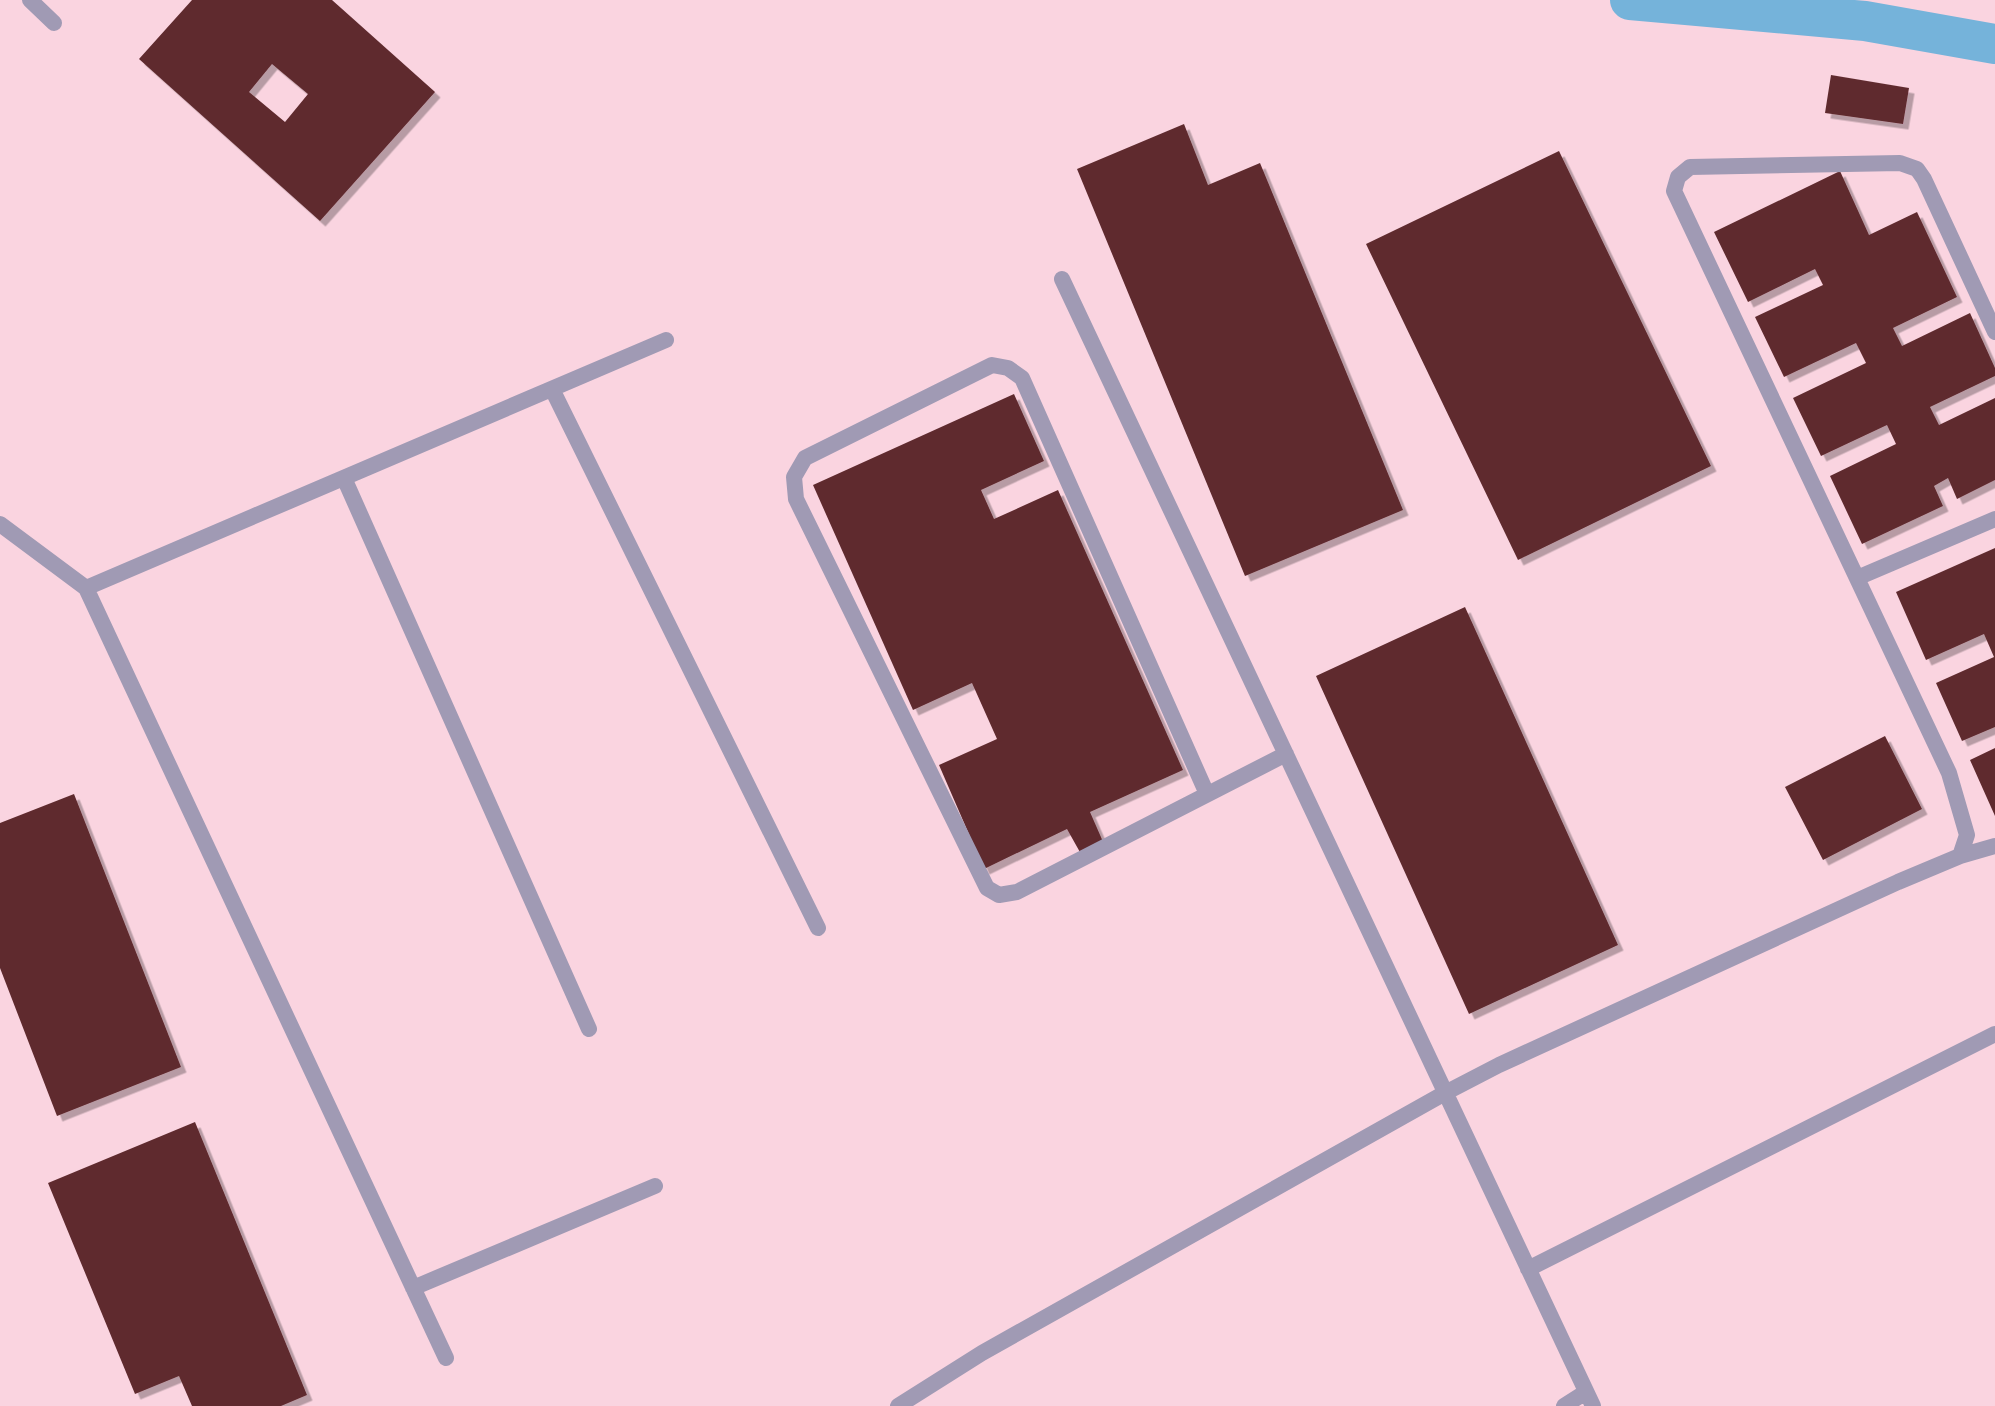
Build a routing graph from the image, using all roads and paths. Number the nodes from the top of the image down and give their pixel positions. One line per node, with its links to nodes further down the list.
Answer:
1 (30, 0): 2 (street)
2 (54, 23)
3 (1062, 279): 12 (street)
4 (1995, 332): 10 (street)
5 (666, 340): 6 (street)
6 (552, 389): 7 (street); 16 (street)
7 (344, 478): 11 (street); 17 (street)
8 (1995, 519): 10 (street)
9 (0, 524): 11 (street)
10 (1857, 578): 15 (street)
11 (86, 588): 22 (street)
12 (1286, 754): 13 (street); 19 (street)
13 (1207, 794): 13 (street)
14 (1995, 846): 15 (street)
15 (1960, 856): 19 (street)
16 (818, 928)
17 (589, 1029)
18 (1995, 1034): 21 (street)
19 (1445, 1093): 21 (street); 25 (street)
20 (655, 1186): 22 (street)
21 (1528, 1269): 24 (street)
22 (413, 1288): 23 (street)
23 (446, 1358)
24 (1590, 1399): 26 (street)
25 (898, 1406)
26 (1564, 1406)

